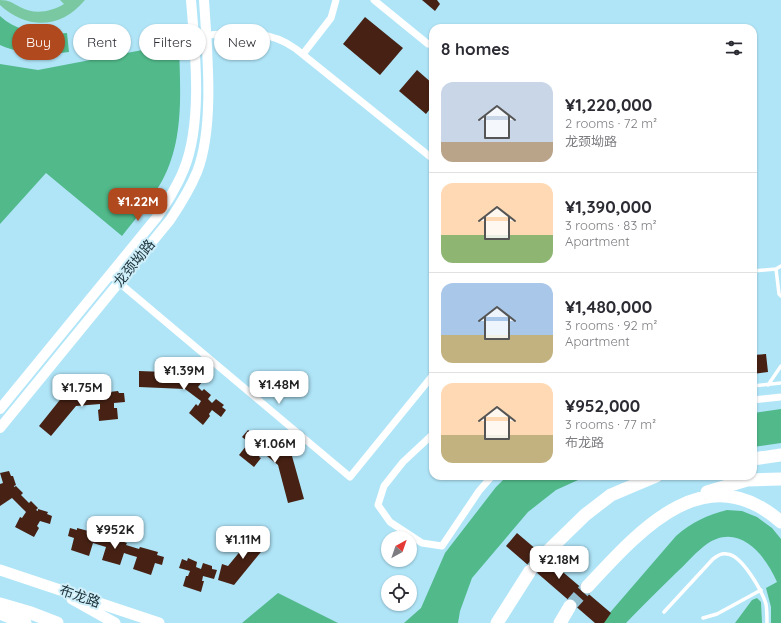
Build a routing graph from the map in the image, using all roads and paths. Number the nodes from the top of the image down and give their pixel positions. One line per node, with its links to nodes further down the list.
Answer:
1 (192, 0): 5 (main road, 龙颈坳路)
2 (204, 0): 6 (main road, 龙颈坳路)
3 (336, 0): 9 (street)
4 (374, 0): 8 (street)
5 (193, 24)
6 (205, 24)
7 (206, 35): 9 (street); 16 (main road, 龙颈坳路)
8 (428, 44)
9 (303, 54): 11 (street)
10 (194, 60): 15 (main road, 龙颈坳路)
11 (429, 156)
12 (781, 266): 13 (lane)
13 (776, 269): 14 (lane); 17 (lane)
14 (757, 271)
15 (110, 275): 16 (street); 25 (main road, 龙颈坳路)
16 (119, 282): 19 (street); 26 (main road, 龙颈坳路)
17 (781, 296)
18 (781, 366): 21 (lane)
19 (429, 380)
20 (781, 383): 21 (lane)
21 (768, 385): 22 (lane)
22 (757, 386)
23 (781, 397): 24 (street)
24 (757, 400)
25 (0, 409)
26 (0, 428)
27 (429, 438): 34 (street)
28 (781, 455): 29 (highway)
29 (757, 459)
30 (757, 461): 31 (highway)
31 (781, 464)
32 (781, 478): 33 (highway)
33 (757, 479)
34 (489, 480)
35 (647, 480): 39 (highway)
36 (747, 480): 37 (highway)
37 (689, 501): 38 (highway); 43 (highway)
38 (781, 522)
39 (547, 552)
40 (0, 570): 42 (main road, 布龙路)
41 (530, 571): 46 (highway)
42 (38, 582): 53 (main road); 54 (main road, 布龙路)
43 (587, 587)
44 (761, 590): 48 (lane); 50 (lane); 58 (lane)
45 (0, 604): 52 (highway)
46 (506, 606): 55 (highway); 56 (highway)
47 (570, 606): 57 (highway)
48 (664, 612)
49 (0, 613): 51 (highway)
50 (703, 618)
51 (25, 623)
52 (57, 623)
53 (115, 623)
54 (159, 623)
55 (497, 623)
56 (502, 623)
57 (560, 623)
58 (767, 623)

